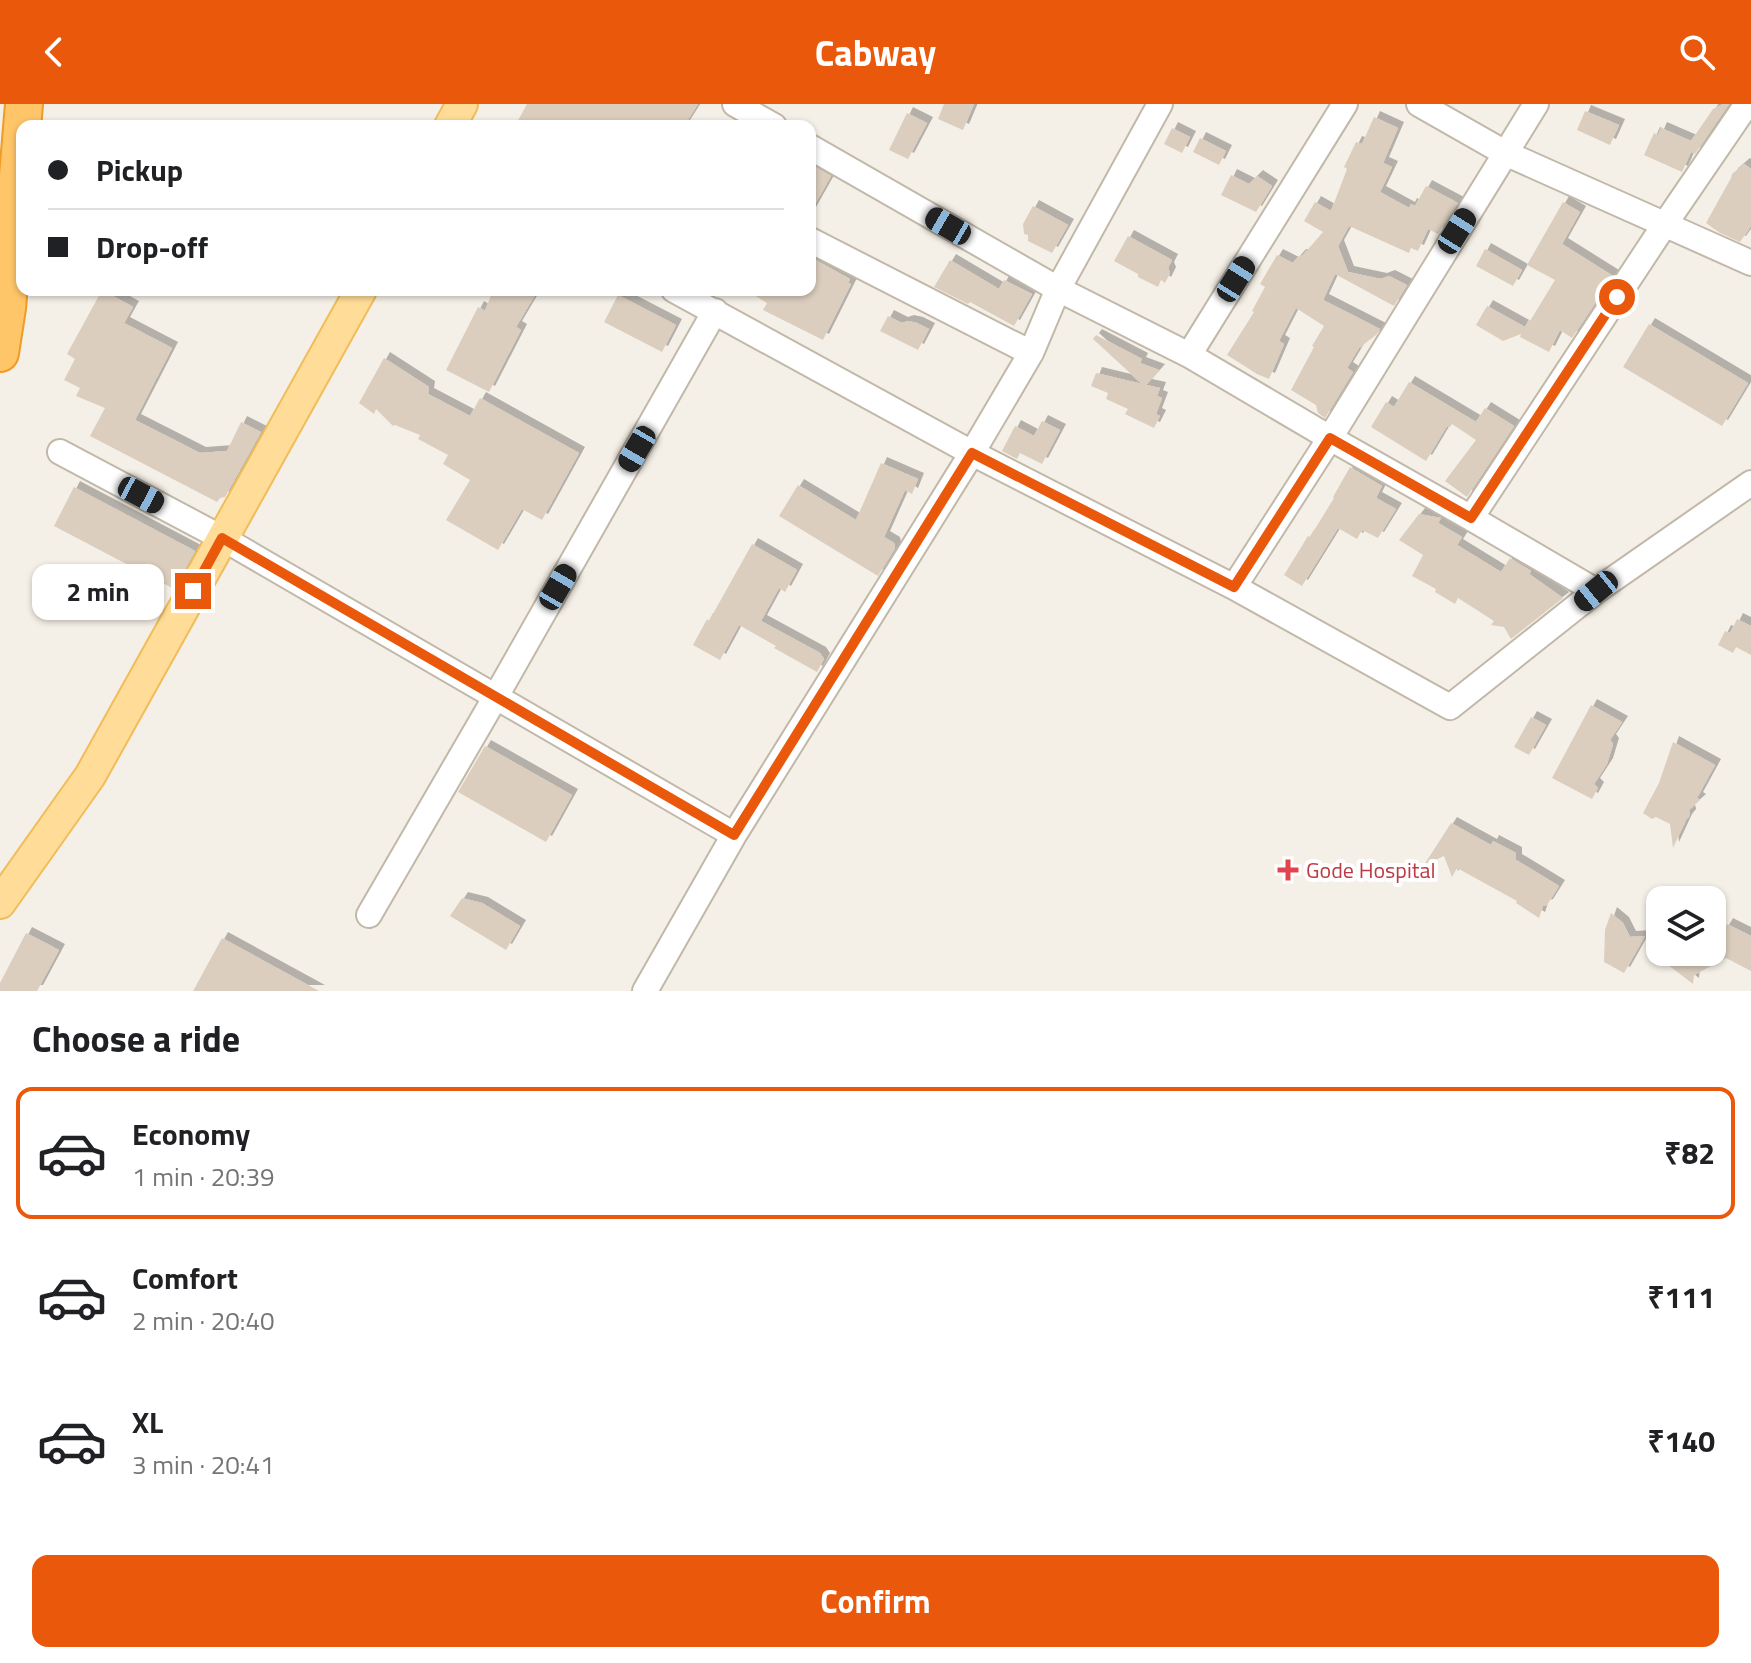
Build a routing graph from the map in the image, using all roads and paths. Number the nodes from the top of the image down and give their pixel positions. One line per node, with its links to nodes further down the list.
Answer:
1 (735, 104): 7 (street)
2 (1160, 104): 14 (street)
3 (1345, 104): 20 (street)
4 (1419, 104): 9 (street)
5 (1536, 104): 9 (street)
6 (1747, 104): 11 (street)
7 (763, 120)
8 (816, 150): 14 (street)
9 (1505, 153): 11 (street); 21 (street)
10 (16, 200): 18 (highway)
11 (1665, 224): 13 (street); 25 (street)
12 (816, 243): 19 (street)
13 (1751, 263)
14 (1058, 289): 19 (street); 20 (street)
15 (358, 296): 26 (main road)
16 (686, 296): 17 (street)
17 (715, 311): 23 (street); 29 (street)
18 (0, 353)
19 (1031, 353): 23 (street)
20 (1189, 355): 21 (street)
21 (1330, 438): 25 (street); 27 (street)
22 (60, 452): 26 (street)
23 (972, 453): 27 (street); 30 (street)
24 (1751, 483): 28 (street)
25 (1471, 518): 28 (street)
26 (222, 538): 29 (street); 31 (main road)
27 (1234, 587): 28 (street)
28 (1596, 591)
29 (495, 698): 30 (street); 32 (street)
30 (734, 835): 33 (street)
31 (0, 903)
32 (369, 915)
33 (645, 991)

